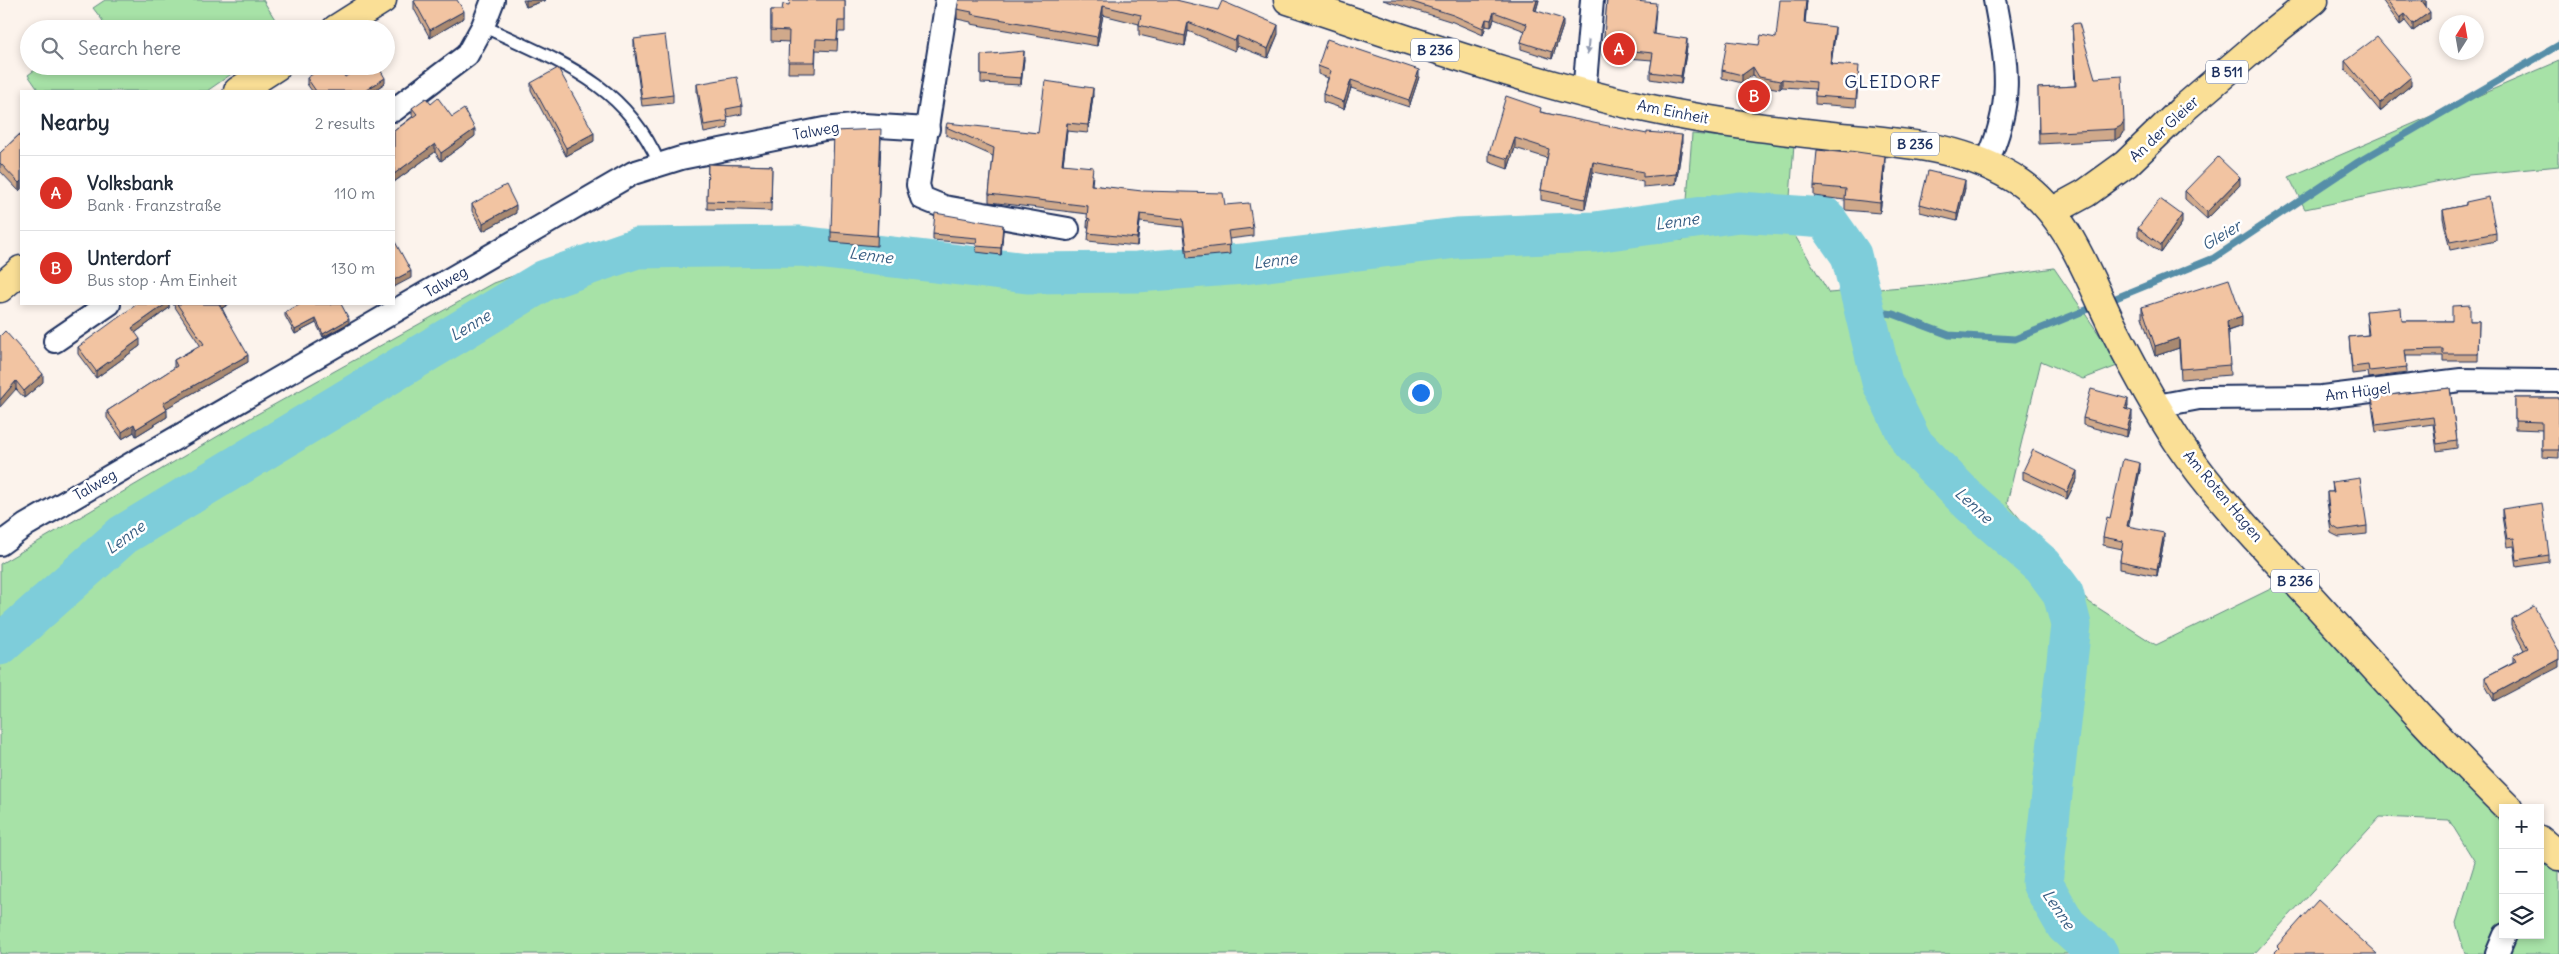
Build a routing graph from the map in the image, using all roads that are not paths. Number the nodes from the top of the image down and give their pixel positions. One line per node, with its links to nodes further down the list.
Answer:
1 (382, 0): 8 (main road)
2 (493, 0): 9 (street)
3 (947, 0): 14 (street)
4 (1288, 0): 12 (main road, Am Einheit / B 236)
5 (1592, 0): 12 (street, one-way to 12)
6 (1995, 0): 16 (street)
7 (2314, 0): 17 (main road, An der Gleier / B 511)
8 (350, 20)
9 (483, 26): 13 (street); 15 (lane)
10 (264, 75): 11 (main road)
11 (240, 90)
12 (1584, 94): 16 (main road, Am Einheit / B 236)
13 (395, 109)
14 (928, 129): 15 (street, Talweg); 18 (street)
15 (659, 163): 25 (street, Talweg)
16 (1986, 164): 17 (main road, Am Einheit / B 236)
17 (2053, 211): 24 (main road, Am Roten Hagen / B 236)
18 (1068, 229)
19 (20, 271): 20 (main road)
20 (0, 288)
21 (109, 305): 22 (street)
22 (55, 341)
23 (2559, 381): 24 (street, Am Hügel)
24 (2157, 406): 26 (main road, Am Roten Hagen / B 236)
25 (0, 544)
26 (2504, 804)
27 (2503, 939): 28 (street)
28 (2497, 954)

